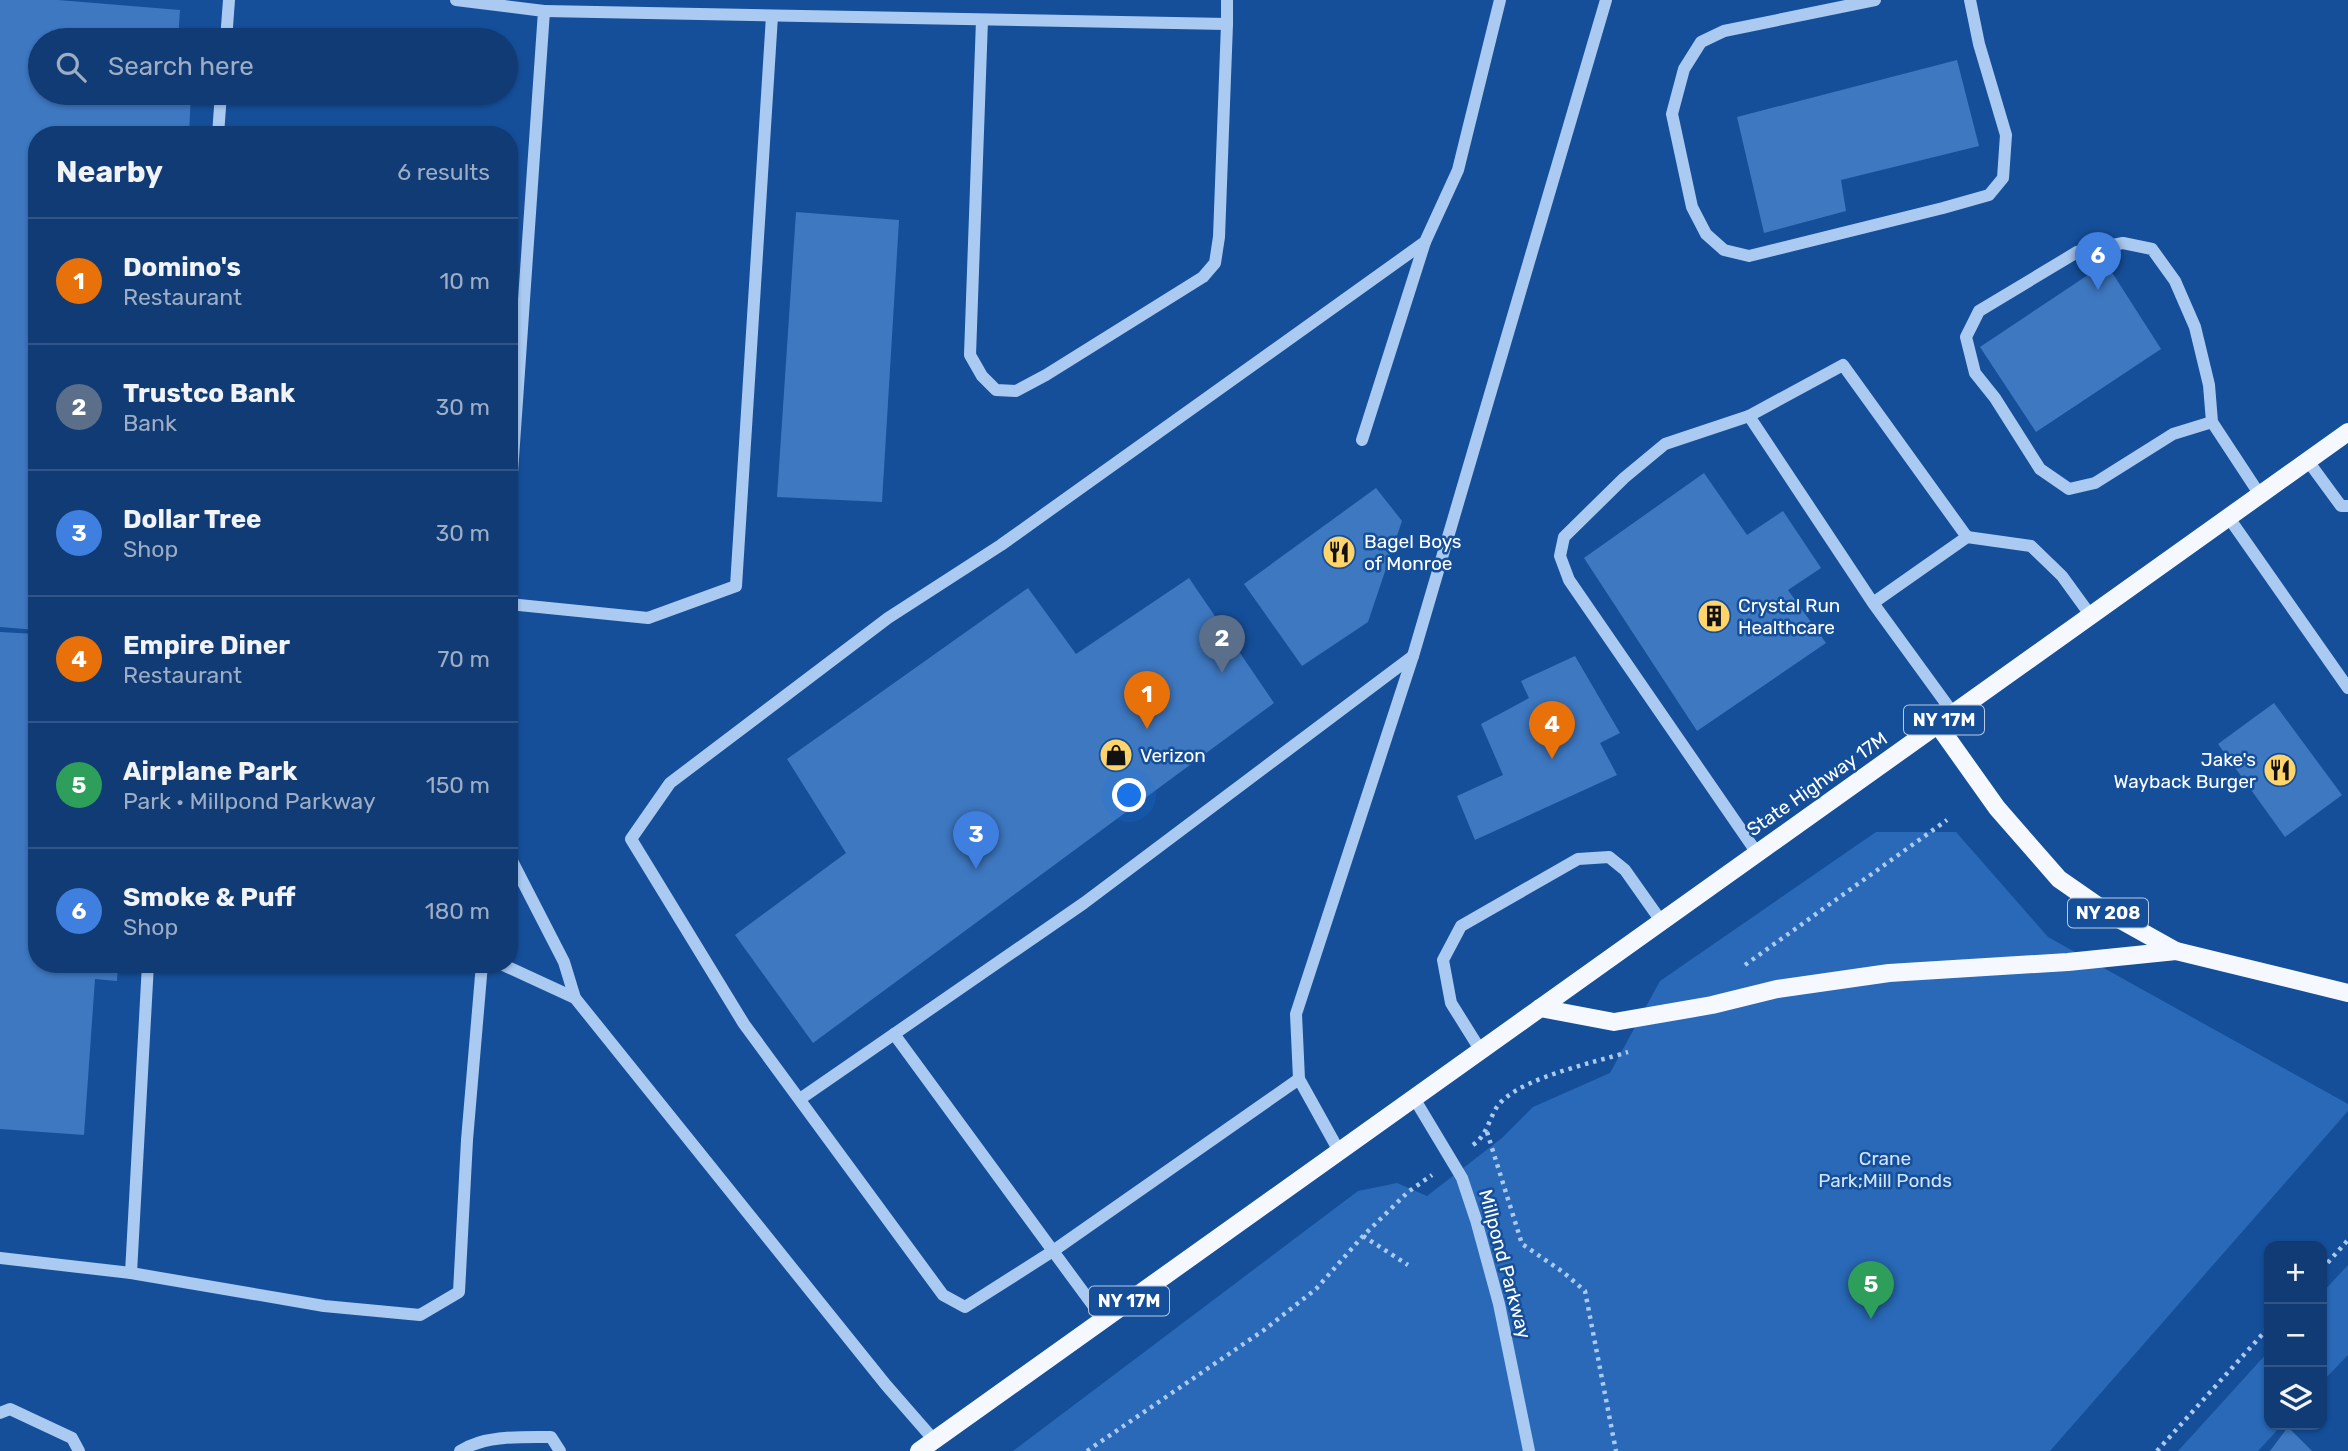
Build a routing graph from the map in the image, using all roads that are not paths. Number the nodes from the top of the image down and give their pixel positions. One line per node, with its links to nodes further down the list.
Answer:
1 (229, 0): 12 (street)
2 (456, 0): 8 (street)
3 (1227, 0): 11 (street)
4 (1500, 0): 15 (street)
5 (1606, 0): 29 (street)
6 (1875, 0): 7 (street)
7 (1970, 0)
8 (544, 11): 9 (street); 16 (street)
9 (772, 16): 10 (street); 27 (street)
10 (982, 20): 11 (street); 11 (street)
11 (1227, 24)
12 (227, 28)
13 (220, 105): 14 (street)
14 (219, 126)
15 (1425, 242): 20 (street); 47 (street)
16 (518, 386)
17 (1749, 416): 25 (street); 26 (street); 33 (street)
18 (2212, 422): 18 (street); 22 (street)
19 (2348, 432): 21 (main road, State Highway 17M / NY 17M)
20 (1362, 440)
21 (2308, 461): 22 (main road, State Highway 17M / NY 17M); 23 (street)
22 (2260, 495): 24 (main road, State Highway 17M / NY 17M)
23 (2348, 506)
24 (2229, 518): 28 (main road, State Highway 17M / NY 17M); 30 (street)
25 (1967, 537): 26 (street); 28 (street)
26 (1873, 603): 31 (street)
27 (518, 605)
28 (2091, 615): 31 (main road, State Highway 17M / NY 17M)
29 (1413, 656): 43 (street); 45 (street)
30 (2348, 688)
31 (1953, 713): 32 (main road, State Highway 17M / NY 17M)
32 (1938, 725): 33 (main road, State Highway 17M / NY 17M); 36 (main road, NY 208)
33 (1757, 853): 35 (main road, State Highway 17M / NY 17M)
34 (518, 873): 41 (street)
35 (1661, 922): 42 (main road, State Highway 17M / NY 17M); 44 (street)
36 (2176, 951): 40 (main road, NY 208); 42 (main road)
37 (518, 972): 41 (street)
38 (148, 973): 51 (street)
39 (481, 973): 51 (street)
40 (2348, 993)
41 (575, 998): 54 (street)
42 (1540, 1008): 44 (main road, State Highway 17M / NY 17M)
43 (894, 1034): 47 (street); 49 (street)
44 (1481, 1051): 46 (main road, State Highway 17M / NY 17M)
45 (1299, 1079): 48 (street); 49 (street)
46 (1414, 1098): 48 (main road, NY 17M); 59 (street, Millpond Parkway)
47 (800, 1099): 49 (street)
48 (1339, 1151): 52 (main road, NY 17M)
49 (1053, 1251): 52 (street)
50 (0, 1258): 51 (street)
51 (131, 1273)
52 (1103, 1319): 54 (main road, NY 17M)
53 (0, 1413): 55 (street)
54 (934, 1440): 58 (main road, NY 17M)
55 (79, 1451)
56 (460, 1451): 57 (street)
57 (560, 1451)
58 (919, 1451)
59 (1529, 1451)

